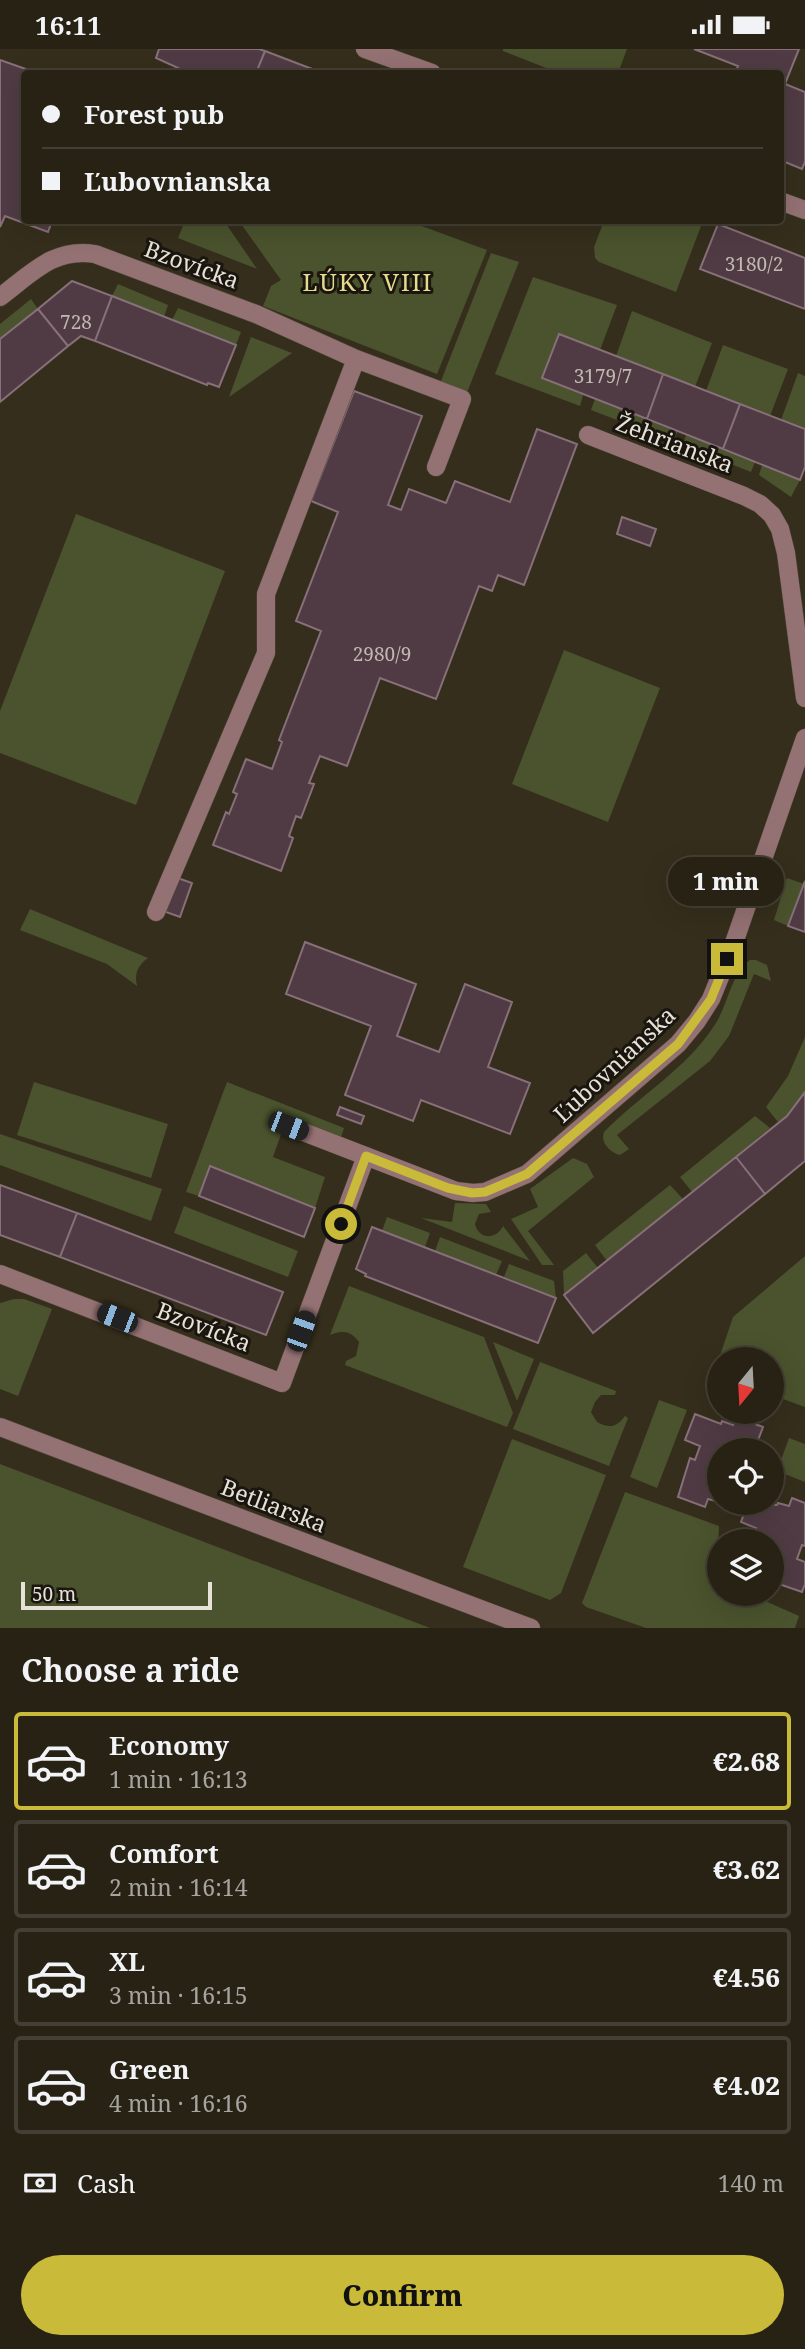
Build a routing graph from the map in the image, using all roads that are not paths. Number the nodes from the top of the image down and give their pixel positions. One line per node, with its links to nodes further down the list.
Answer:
1 (365, 49): 2 (street)
2 (424, 70)
3 (784, 202): 4 (street)
4 (805, 210)
5 (0, 297): 6 (street, Bzovícka)
6 (356, 359): 8 (street, Bzovícka); 11 (street)
7 (588, 435): 9 (street, Žehrianska)
8 (436, 467)
9 (805, 698)
10 (805, 738): 13 (street, Ľubovnianska)
11 (156, 912)
12 (288, 1126): 13 (street, Ľubovnianska)
13 (366, 1156): 14 (street, Bzovícka)
14 (0, 1274)
15 (1, 1426): 16 (street, Betliarska)
16 (531, 1628)

